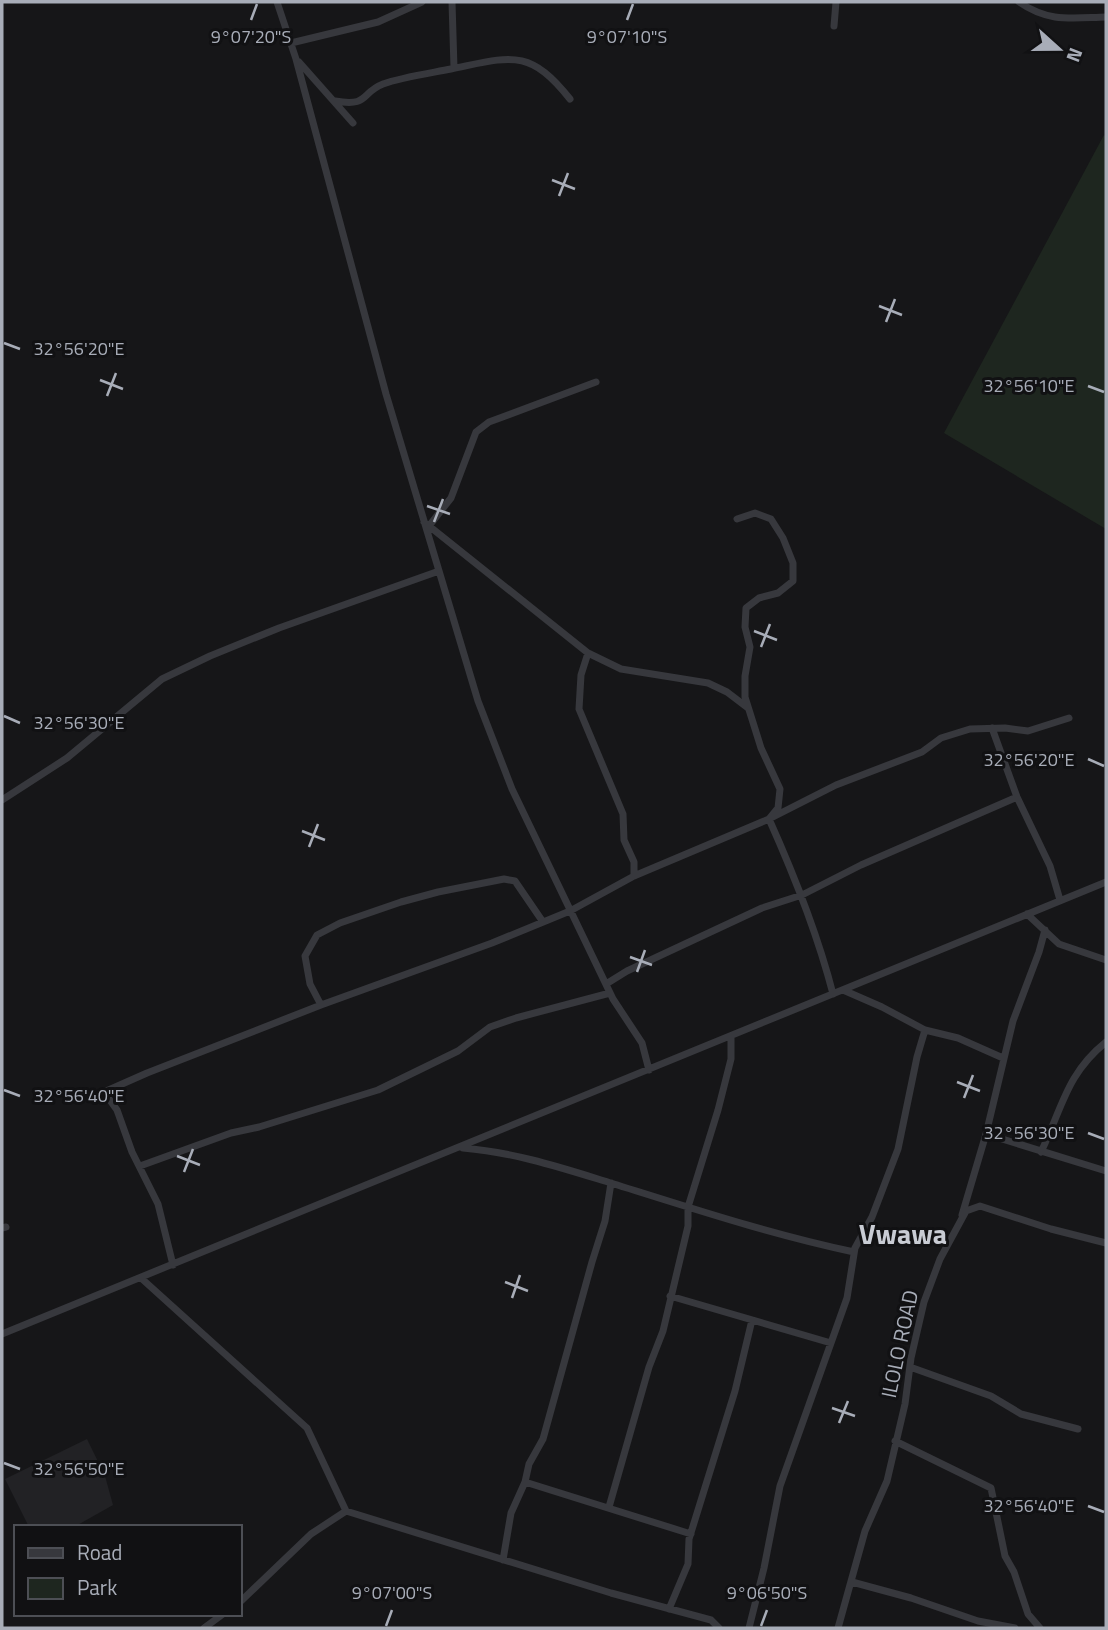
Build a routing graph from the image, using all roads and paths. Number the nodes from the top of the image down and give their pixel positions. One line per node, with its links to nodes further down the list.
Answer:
1 (276, 2): 8 (street)
2 (422, 2): 8 (street)
3 (452, 2): 10 (street)
4 (836, 2): 7 (street)
5 (1019, 2): 6 (street)
6 (1106, 17)
7 (834, 26)
8 (291, 43): 9 (street)
9 (296, 59): 12 (street); 16 (street)
10 (454, 68): 11 (street); 12 (street)
11 (570, 99)
12 (335, 101): 13 (street)
13 (353, 123)
14 (596, 382): 16 (street)
15 (737, 519): 19 (street)
16 (426, 524): 17 (street); 18 (street)
17 (439, 571): 23 (street); 29 (street)
18 (588, 653): 19 (street); 25 (street)
19 (748, 708): 24 (street)
20 (1069, 718): 21 (street)
21 (992, 728): 22 (street); 24 (street)
22 (1017, 797): 27 (street); 28 (street)
23 (2, 800)
24 (769, 819): 25 (street); 27 (street)
25 (634, 876): 29 (street)
26 (1106, 882): 28 (street)
27 (802, 895): 34 (street); 37 (street)
28 (1060, 900): 30 (street)
29 (570, 911): 31 (street); 34 (street)
30 (1027, 914): 32 (street); 35 (street)
31 (543, 922): 38 (street); 38 (street)
32 (1045, 930): 33 (street); 42 (street, ILOLO ROAD)
33 (1106, 960)
34 (606, 984): 36 (street)
35 (844, 990): 37 (street); 39 (street)
36 (610, 993): 43 (street); 47 (street)
37 (832, 994): 40 (street)
38 (321, 1005): 47 (street)
39 (925, 1030): 42 (street); 53 (street)
40 (731, 1036): 43 (street); 50 (street)
41 (1106, 1042): 46 (street)
42 (1003, 1058): 44 (street, ILOLO ROAD)
43 (649, 1070): 45 (street)
44 (986, 1134): 46 (street); 51 (street, ILOLO ROAD)
45 (459, 1147): 49 (street); 54 (street)
46 (1041, 1152): 48 (street)
47 (140, 1166): 54 (street)
48 (1106, 1171)
49 (611, 1183): 50 (street); 63 (street)
50 (688, 1207): 53 (street); 56 (street)
51 (961, 1219): 52 (street); 60 (street, ILOLO ROAD)
52 (1106, 1243)
53 (854, 1252): 59 (street)
54 (173, 1265): 55 (street)
55 (141, 1278): 58 (street); 65 (street)
56 (670, 1296): 57 (street); 64 (street)
57 (752, 1320): 59 (street); 66 (street)
58 (2, 1334)
59 (831, 1343): 74 (street)
60 (910, 1367): 61 (street); 62 (street, ILOLO ROAD)
61 (1078, 1429)
62 (895, 1441): 68 (street, ILOLO ROAD); 77 (street)
63 (525, 1482): 64 (street); 67 (street)
64 (609, 1507): 66 (street)
65 (346, 1511): 67 (street); 69 (street)
66 (691, 1534): 70 (street)
67 (503, 1560): 70 (street)
68 (852, 1582): 75 (street, ILOLO ROAD); 76 (street)
69 (242, 1600)
70 (669, 1609): 73 (street)
71 (220, 1616): 72 (street)
72 (204, 1628)
73 (719, 1628)
74 (749, 1628)
75 (838, 1628)
76 (1015, 1628)
77 (1040, 1628)

